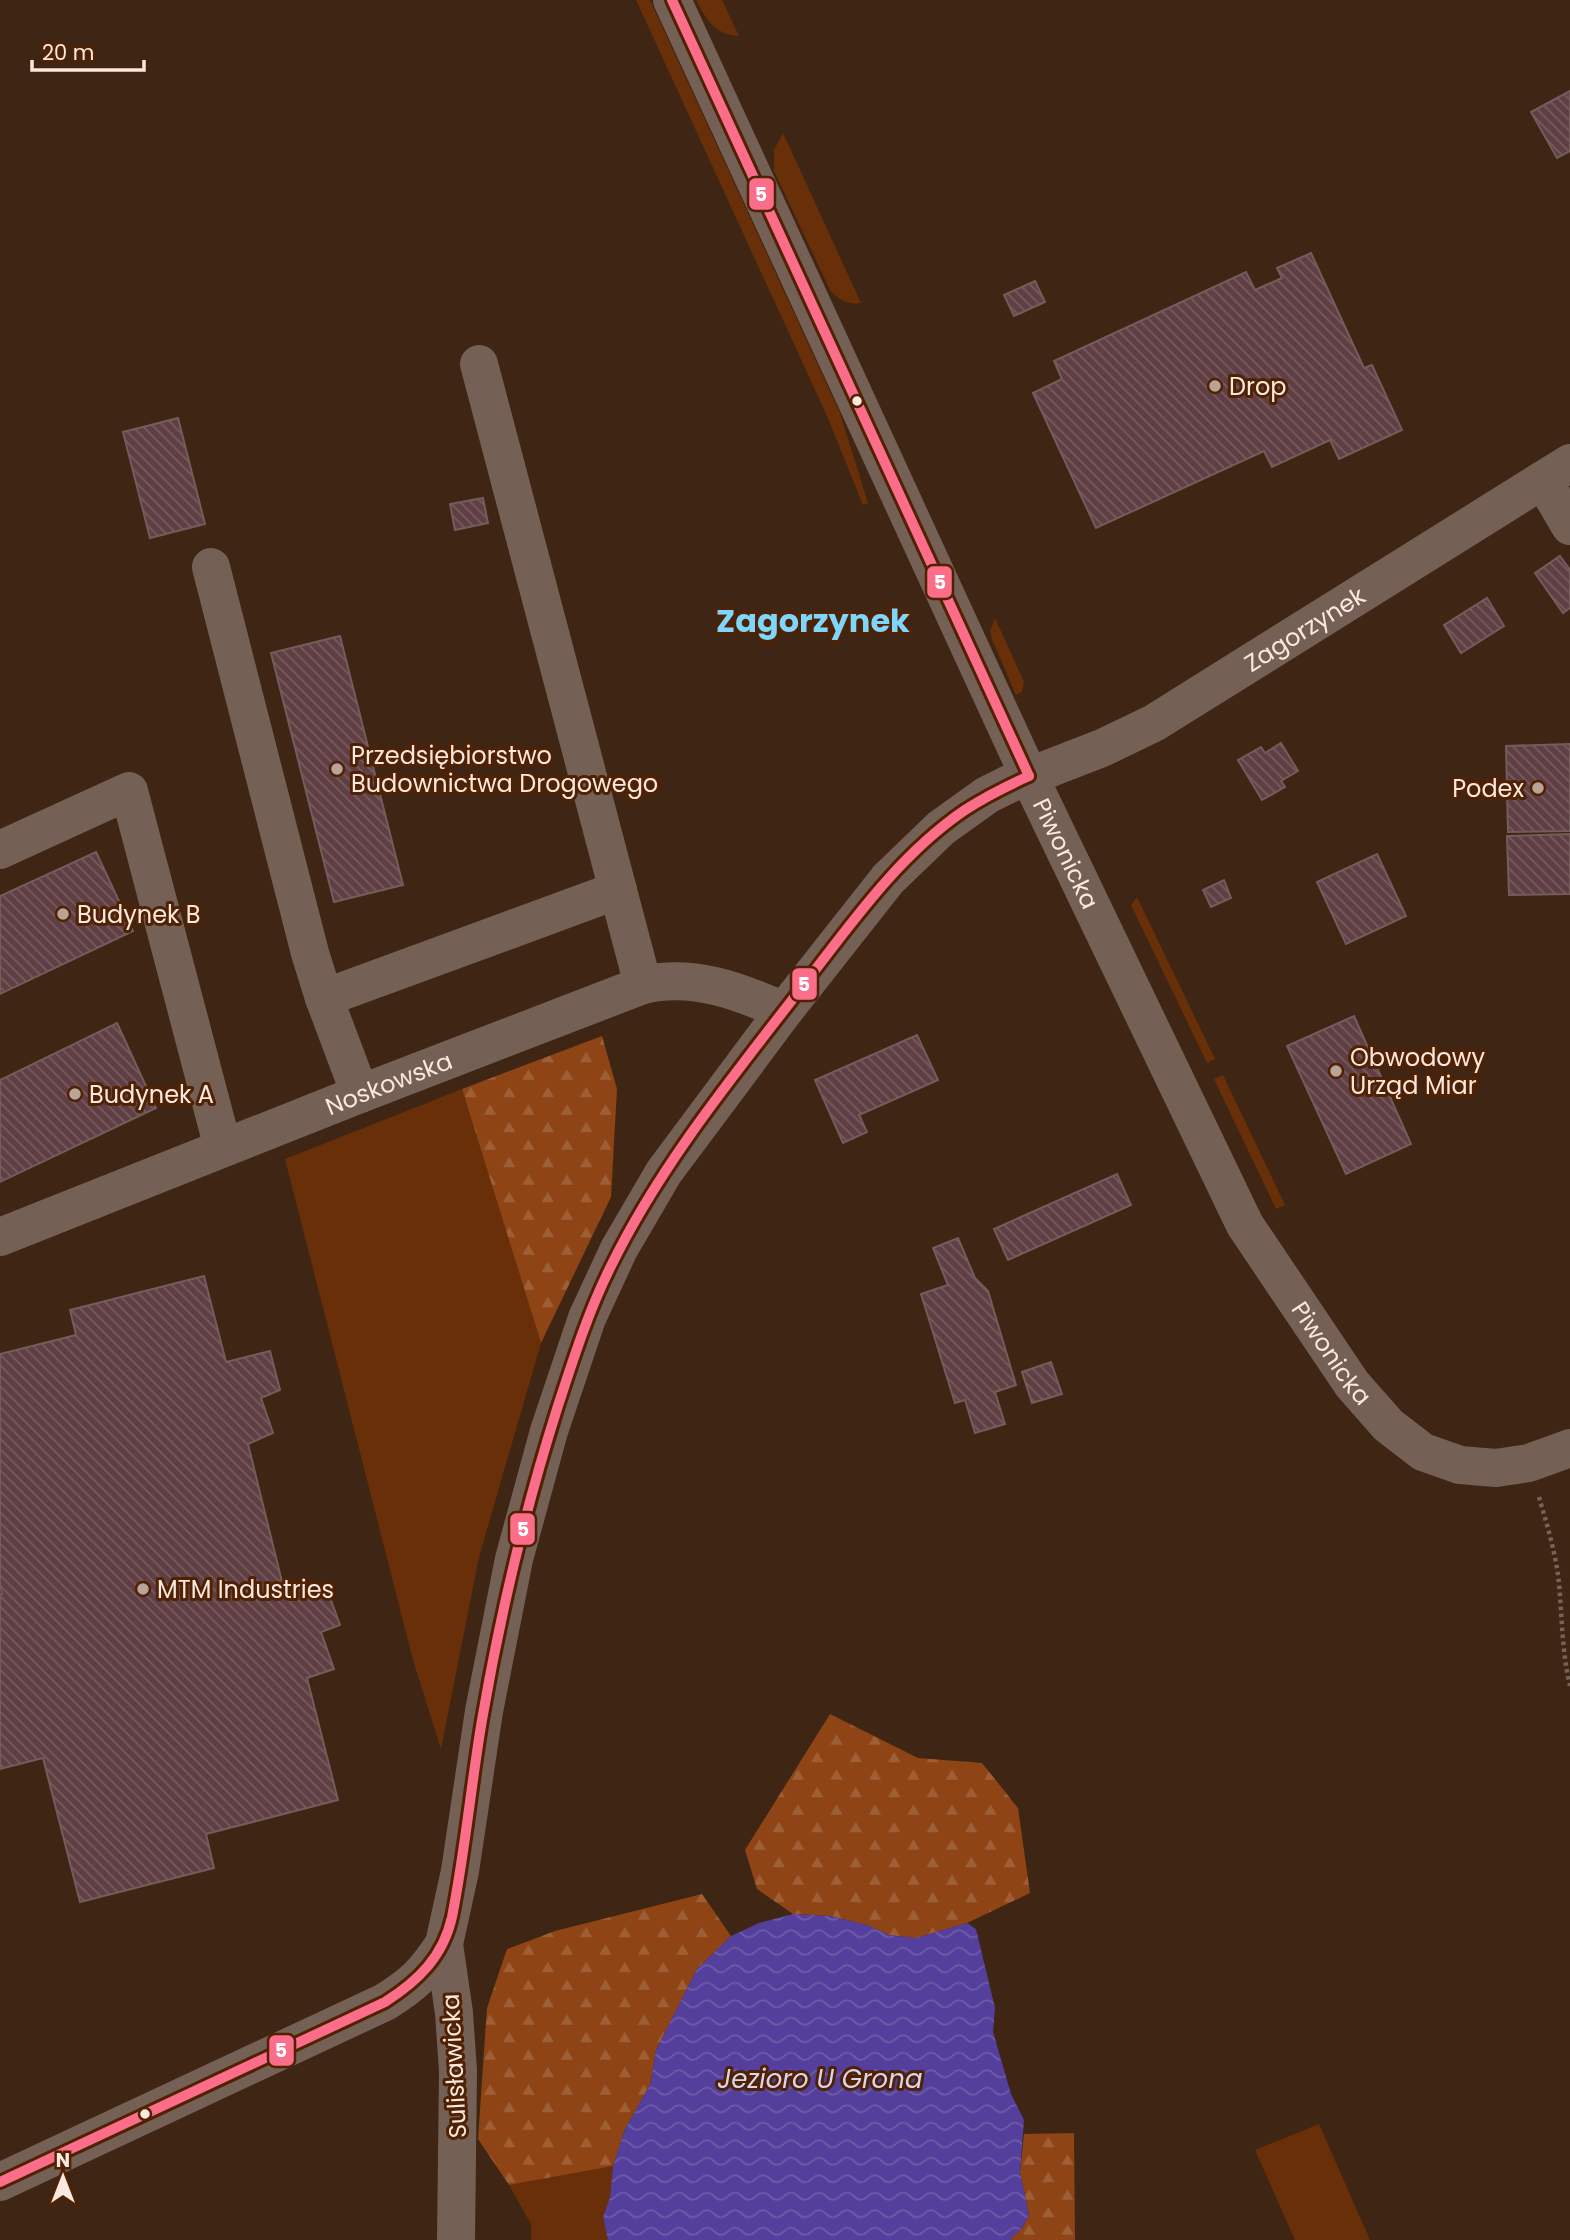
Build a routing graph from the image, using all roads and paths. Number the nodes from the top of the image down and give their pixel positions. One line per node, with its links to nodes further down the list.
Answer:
1 (672, 0): 6 (street, Piwonicka)
2 (479, 364): 8 (street)
3 (1556, 472): 4 (street); 6 (street, Zagorzynek)
4 (1570, 526)
5 (211, 567): 10 (street)
6 (1029, 776): 11 (street, Sulisławicka); 16 (street, Piwonicka)
7 (0, 850): 13 (street)
8 (618, 890): 9 (street); 10 (street)
9 (643, 985): 11 (street, Noskowska); 12 (street, Noskowska)
10 (324, 999): 12 (street)
11 (784, 1011): 18 (street, Sulisławicka)
12 (360, 1094): 13 (street, Noskowska)
13 (223, 1148): 14 (street, Noskowska)
14 (0, 1237)
15 (1570, 1448): 16 (street, Piwonicka)
16 (1529, 1463): 17 (path)
17 (1570, 1686)
18 (444, 1944): 19 (street); 20 (street, Sulisławicka)
19 (0, 2182)
20 (456, 2240)

